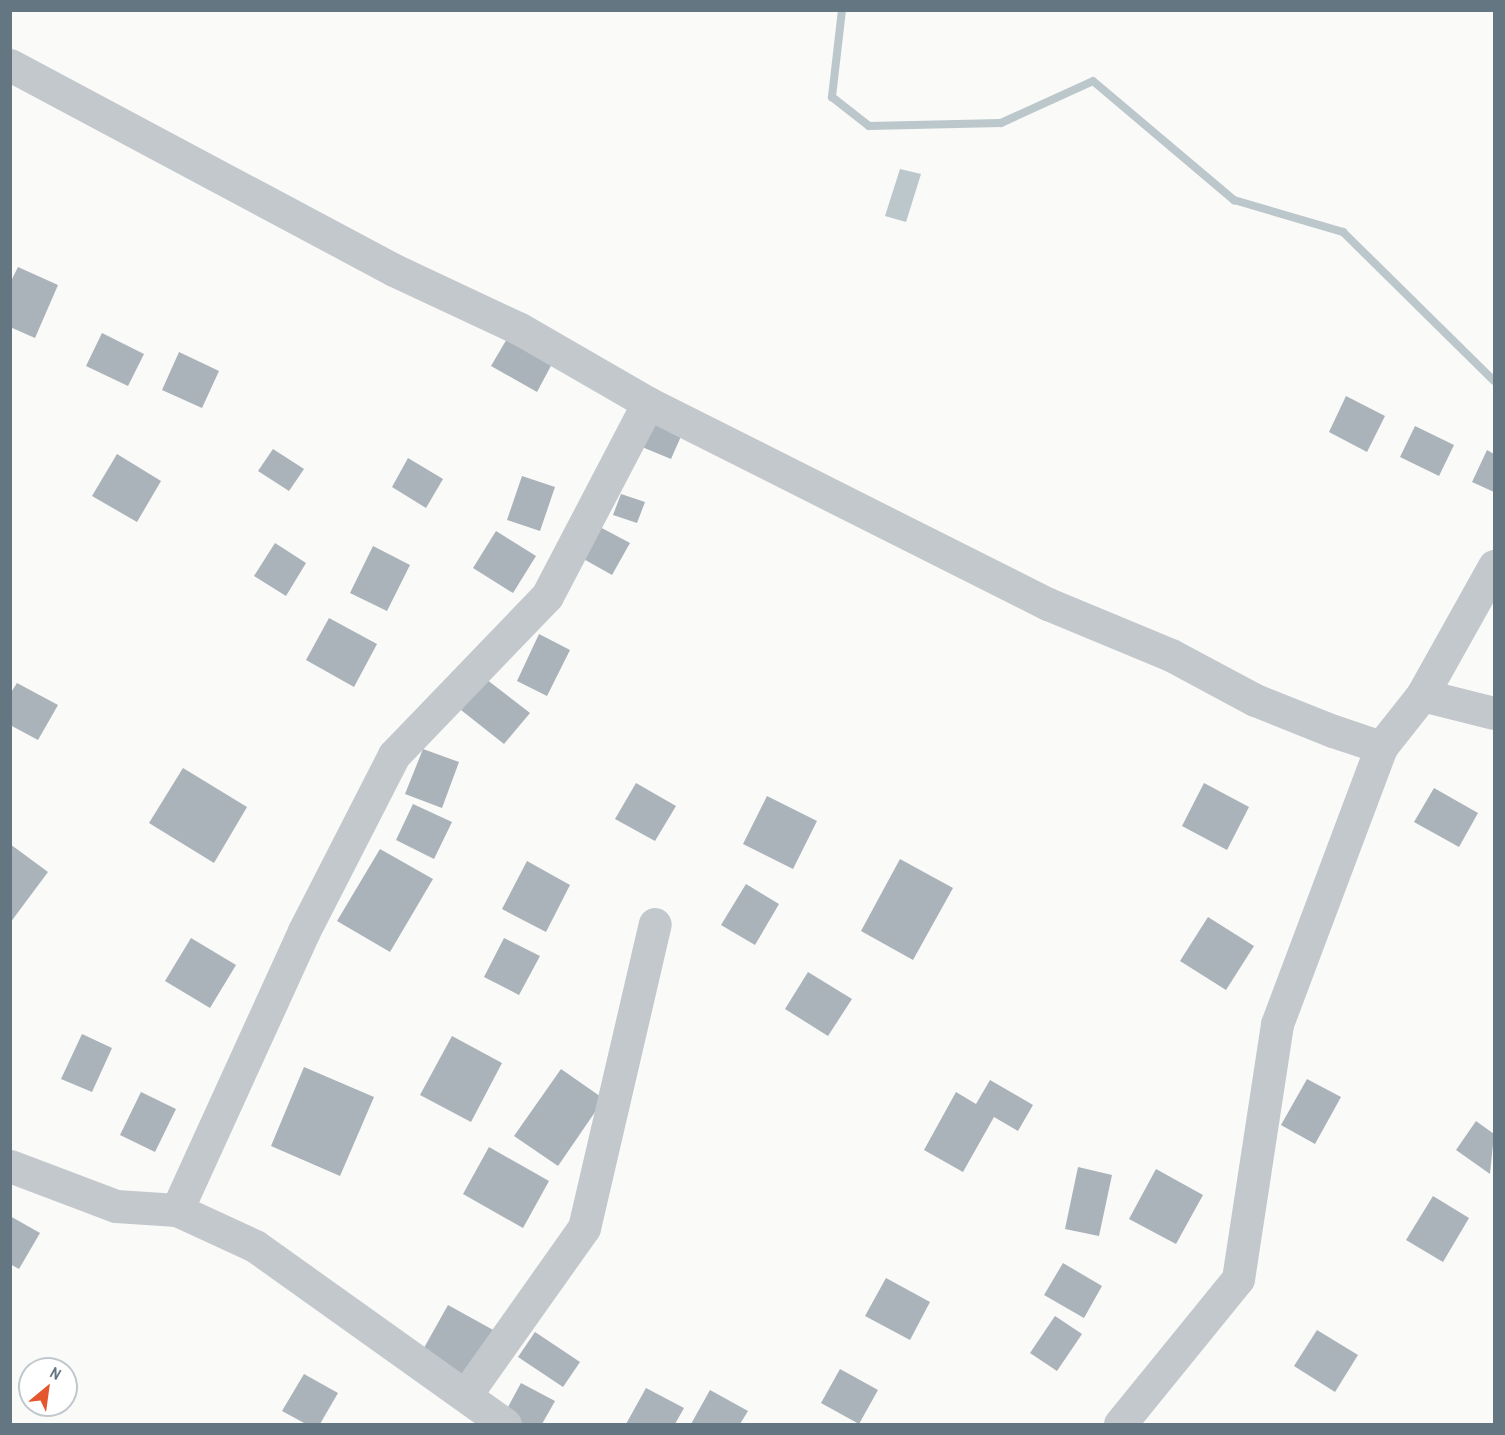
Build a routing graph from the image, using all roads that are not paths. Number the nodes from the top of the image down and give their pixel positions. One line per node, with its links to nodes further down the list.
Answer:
1 (10, 65): 2 (street)
2 (648, 403): 6 (street); 9 (street)
3 (1494, 566): 4 (street)
4 (1422, 695): 5 (street); 6 (street)
5 (1494, 713)
6 (1381, 747): 12 (street)
7 (655, 924): 10 (street)
8 (10, 1166): 9 (street)
9 (177, 1210): 10 (street)
10 (467, 1393): 11 (street)
11 (505, 1425)
12 (1120, 1425)

